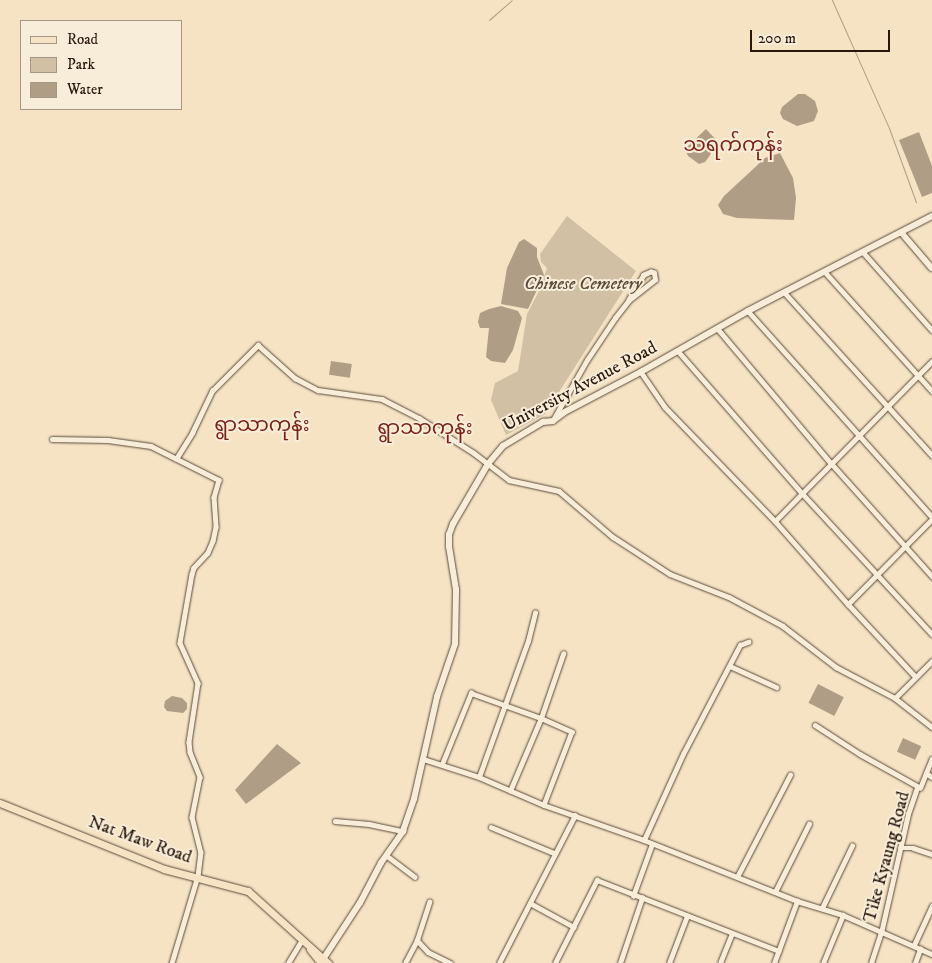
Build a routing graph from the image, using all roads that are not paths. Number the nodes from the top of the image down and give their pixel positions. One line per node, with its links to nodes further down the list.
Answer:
1 (932, 216): 2 (main road, University Avenue Road)
2 (902, 233): 3 (main road, University Avenue Road); 4 (main road)
3 (863, 252): 5 (main road, University Avenue Road); 10 (street)
4 (932, 268)
5 (824, 272): 6 (main road, University Avenue Road); 14 (street)
6 (785, 293): 8 (main road, University Avenue Road); 16 (street)
7 (629, 300): 7 (street); 17 (street)
8 (748, 311): 9 (main road, University Avenue Road); 18 (street)
9 (718, 328): 11 (main road, University Avenue Road); 23 (street)
10 (932, 330)
11 (678, 351): 13 (main road, University Avenue Road); 24 (street)
12 (932, 361): 14 (street)
13 (641, 372): 17 (main road, University Avenue Road); 26 (street)
14 (918, 375): 15 (street); 16 (street)
15 (932, 391)
16 (888, 405): 18 (street); 20 (street)
17 (553, 421): 22 (main road, University Avenue Road)
18 (860, 435): 23 (street); 25 (street)
19 (52, 439): 21 (street)
20 (932, 455)
21 (176, 459): 22 (street); 67 (street)
22 (488, 464): 39 (street); 44 (main road, University Avenue Road)
23 (831, 464): 24 (street); 27 (street)
24 (801, 492): 26 (street); 28 (street)
25 (932, 518): 27 (street)
26 (775, 521): 30 (street)
27 (906, 548): 28 (street); 29 (street)
28 (878, 575): 30 (street); 32 (street)
29 (932, 576)
30 (848, 604): 37 (street)
31 (535, 613): 40 (street)
32 (932, 634)
33 (748, 642): 36 (street)
34 (563, 654): 41 (street)
35 (932, 661): 37 (street)
36 (730, 666): 38 (street); 60 (street)
37 (915, 676): 39 (street)
38 (776, 687)
39 (894, 698): 43 (street)
40 (506, 705): 41 (street); 46 (street); 49 (street)
41 (541, 718): 52 (street); 54 (street)
42 (815, 725): 51 (street)
43 (932, 727)
44 (423, 759): 46 (street); 59 (main road, University Avenue Road)
45 (932, 759): 47 (street, Tike Kyaung Road)
46 (442, 764): 49 (street)
47 (926, 773): 50 (street); 51 (street, Tike Kyaung Road)
48 (790, 775): 69 (street)
49 (479, 777): 52 (street)
50 (932, 777)
51 (920, 788): 63 (street, Tike Kyaung Road)
52 (510, 791): 54 (street)
53 (0, 803): 67 (main road, Nat Maw Road)
54 (544, 805): 55 (street)
55 (575, 815): 60 (street); 64 (street)
56 (335, 820): 59 (street)
57 (809, 824): 70 (street)
58 (491, 827): 64 (street)
59 (403, 831): 66 (main road, University Avenue Road)
60 (644, 840): 61 (street)
61 (652, 844): 69 (street); 71 (street)
62 (852, 846): 77 (street)
63 (900, 848): 65 (street); 81 (street, Tike Kyaung Road)
64 (554, 853): 75 (street)
65 (932, 854)
66 (386, 855): 68 (street); 89 (main road, University Avenue Road)
67 (198, 876): 84 (main road, Nat Maw Road); 90 (street)
68 (415, 877)
69 (737, 877): 70 (street)
70 (775, 892): 73 (street)
71 (634, 896): 72 (street); 80 (street)
72 (642, 898): 79 (street); 96 (street)
73 (797, 901): 77 (street); 87 (street)
74 (429, 902): 83 (street)
75 (530, 903): 80 (street); 94 (street)
76 (932, 906): 85 (street)
77 (822, 908): 78 (street)
78 (843, 915): 81 (street); 100 (street)
79 (687, 916): 82 (street); 97 (street)
80 (574, 927): 95 (street)
81 (881, 933): 85 (street); 101 (street, Tike Kyaung Road)
82 (732, 934): 87 (street); 98 (street)
83 (417, 940): 92 (street); 93 (street)
84 (301, 941): 89 (main road, Nat Maw Road); 91 (street)
85 (914, 945): 86 (street)
86 (920, 949): 88 (street); 102 (street)
87 (779, 951): 99 (street)
88 (932, 954)
89 (323, 962)
90 (172, 963)
91 (288, 963)
92 (405, 963)
93 (452, 963)
94 (499, 963)
95 (555, 963)
96 (620, 963)
97 (669, 963)
98 (720, 963)
99 (774, 963)
100 (823, 963)
101 (871, 963)
102 (915, 963)

